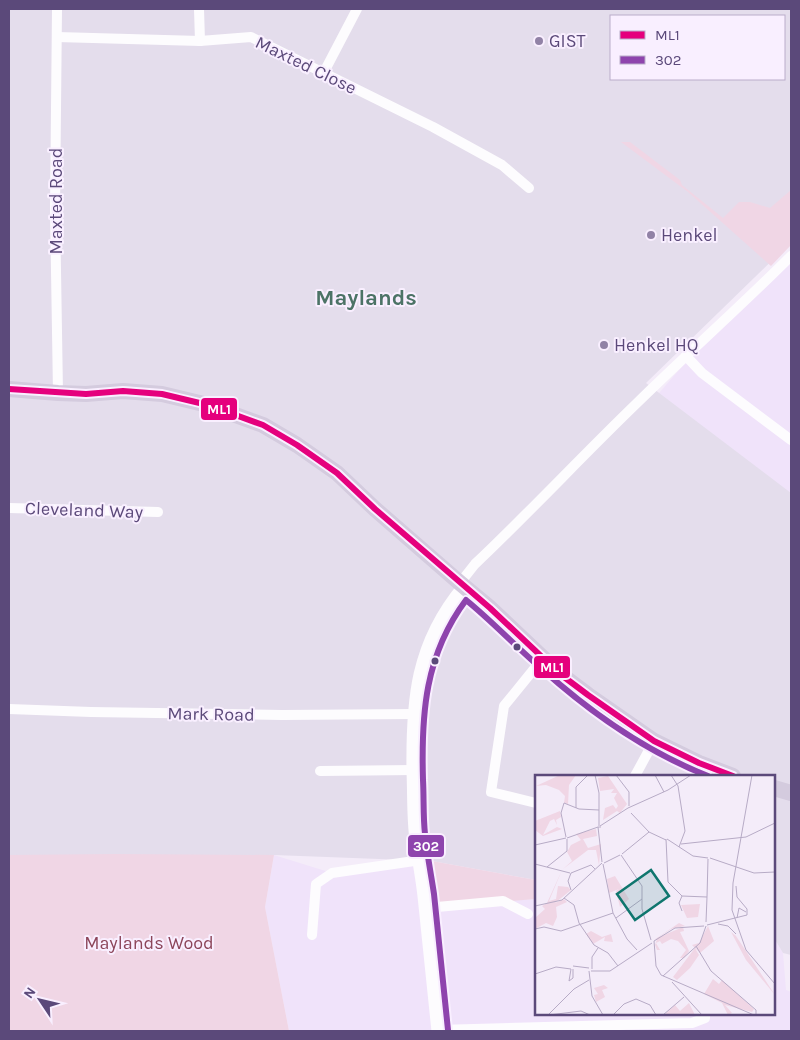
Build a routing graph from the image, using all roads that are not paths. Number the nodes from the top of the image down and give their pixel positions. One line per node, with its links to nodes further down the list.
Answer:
1 (57, 9): 4 (street, Maxted Road)
2 (199, 9): 5 (street)
3 (357, 9): 6 (street)
4 (57, 37): 5 (street, Maxted Close); 11 (street, Maxted Road)
5 (200, 41): 6 (street, Maxted Close)
6 (323, 74): 7 (street, Maxted Close)
7 (529, 188)
8 (791, 256): 9 (street)
9 (686, 356): 12 (street); 15 (street)
10 (9, 389): 11 (main road)
11 (58, 393): 15 (main road)
12 (791, 440)
13 (9, 508): 14 (street, Cleveland Way)
14 (158, 512)
15 (462, 585): 16 (main road); 18 (street)
16 (543, 658): 19 (main road); 26 (street)
17 (9, 709): 18 (street, Mark Road)
18 (414, 714): 20 (street)
19 (654, 741): 22 (street); 23 (main road)
20 (414, 770): 21 (street); 27 (street)
21 (320, 771)
22 (636, 775)
23 (730, 775)
24 (775, 788): 25 (main road)
25 (791, 793)
26 (535, 803)
27 (421, 860): 28 (street); 30 (street)
28 (426, 908): 29 (street); 32 (street)
29 (528, 914)
30 (312, 934)
31 (705, 1015): 32 (street)
32 (438, 1031)

